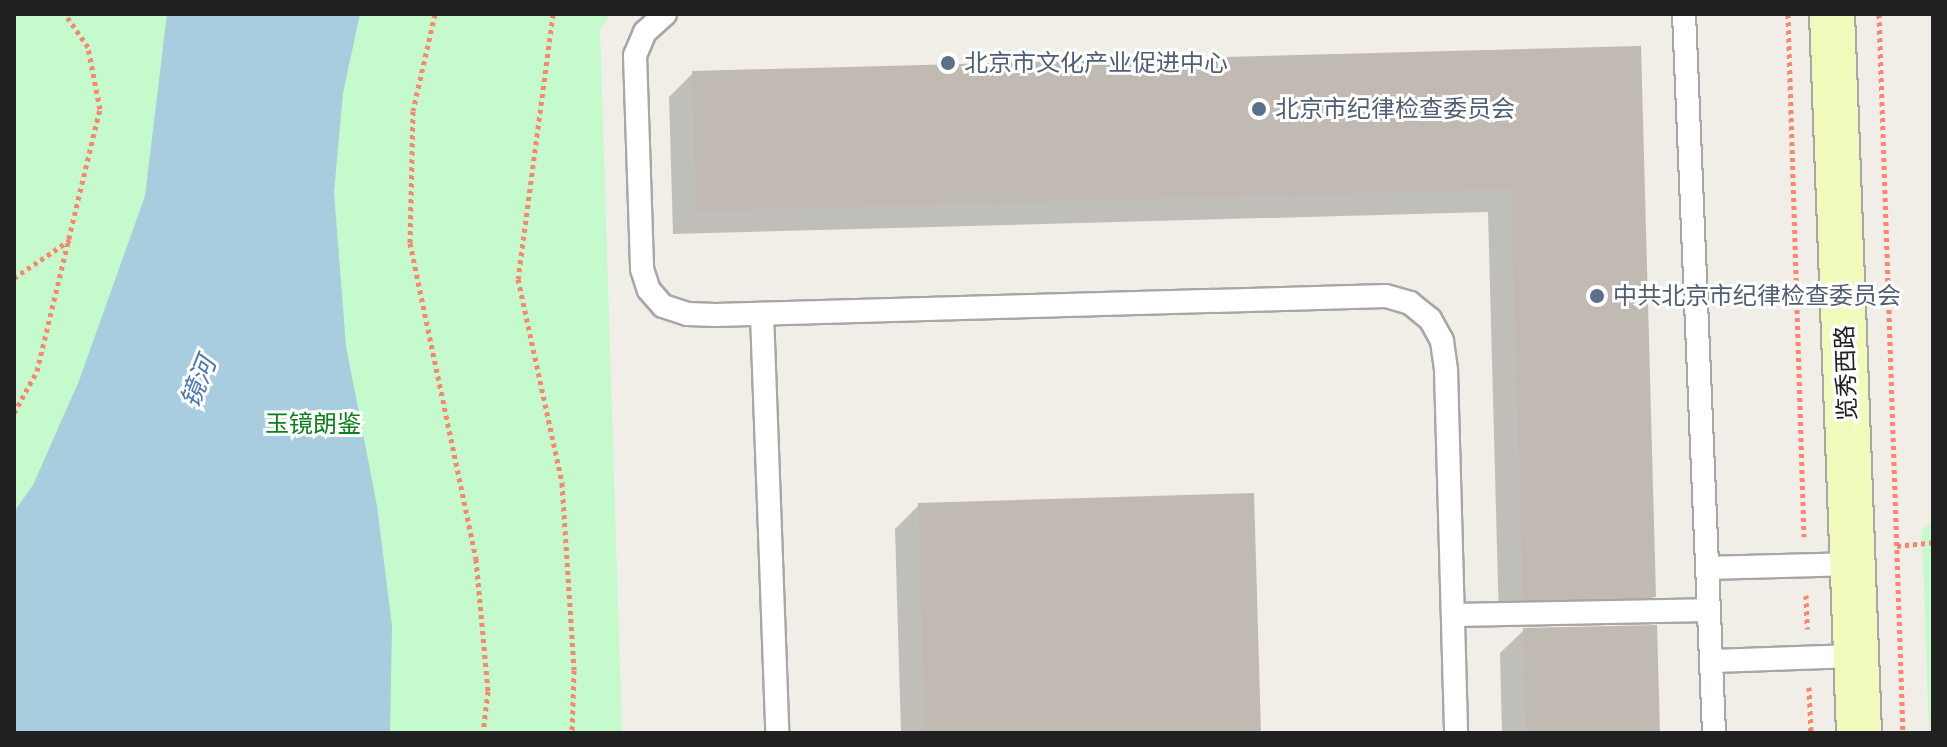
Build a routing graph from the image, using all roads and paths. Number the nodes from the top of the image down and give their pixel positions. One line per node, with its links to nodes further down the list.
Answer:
1 (65, 14): 9 (path)
2 (435, 14): 23 (path)
3 (553, 14): 24 (path)
4 (665, 14): 11 (lane)
5 (1684, 14): 17 (lane)
6 (1788, 14): 16 (path, 览秀西路)
7 (1832, 14): 15 (street, 览秀西路)
8 (1879, 14): 14 (path, 览秀西路)
9 (71, 240): 10 (path); 12 (path)
10 (14, 278)
11 (762, 314): 19 (lane); 25 (lane)
12 (14, 413)
13 (1933, 542): 14 (path)
14 (1897, 546): 30 (path, 览秀西路)
15 (1853, 564): 16 (lane); 20 (street, 览秀西路)
16 (1805, 565): 17 (lane); 21 (path, 览秀西路)
17 (1708, 568): 18 (lane)
18 (1709, 610): 19 (lane); 22 (lane)
19 (1453, 615): 26 (lane)
20 (1856, 656): 21 (lane); 29 (street, 览秀西路)
21 (1808, 658): 22 (lane); 28 (path, 览秀西路)
22 (1711, 661): 27 (lane)
23 (483, 733)
24 (572, 733)
25 (777, 733)
26 (1456, 733)
27 (1714, 733)
28 (1811, 733)
29 (1859, 733)
30 (1903, 733)

